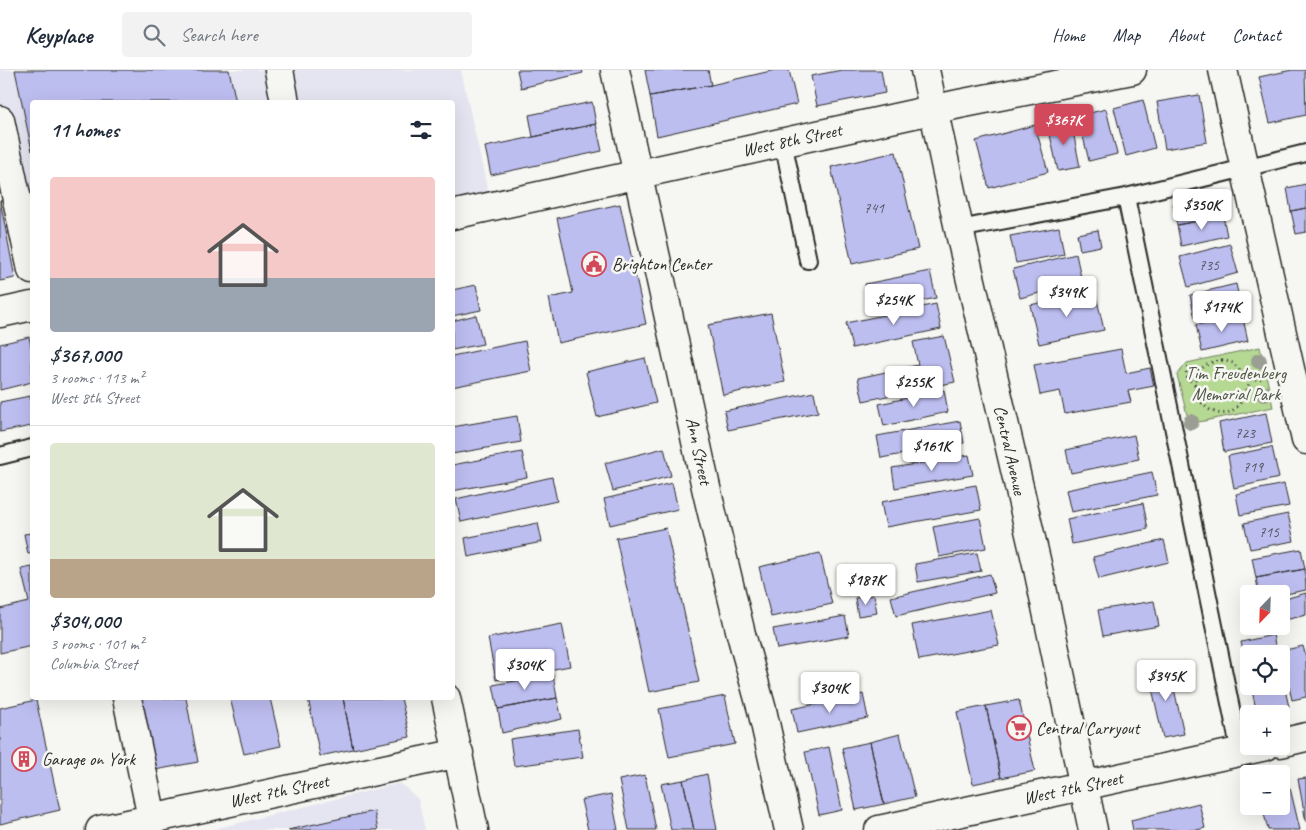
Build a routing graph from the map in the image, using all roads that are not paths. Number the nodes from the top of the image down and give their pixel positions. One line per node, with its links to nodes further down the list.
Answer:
1 (279, 70): 6 (street)
2 (615, 70): 12 (street, Ann Street)
3 (925, 70): 7 (street, Central Avenue)
4 (1132, 70): 7 (street, West 8th Street)
5 (1223, 70): 11 (street)
6 (286, 100)
7 (933, 110): 9 (street, West 8th Street); 15 (street, Central Avenue)
8 (0, 120): 17 (street)
9 (783, 142): 12 (street, West 8th Street); 16 (lane)
10 (1306, 153): 11 (lane)
11 (1244, 168): 13 (lane); 20 (street)
12 (639, 173): 14 (street, West 8th Street); 33 (street, Ann Street)
13 (1126, 197): 15 (lane); 27 (lane)
14 (455, 214)
15 (959, 229): 29 (street, Central Avenue)
16 (808, 260)
17 (30, 261)
18 (30, 306): 19 (street)
19 (0, 312)
20 (1306, 440)
21 (30, 448): 22 (lane)
22 (0, 456)
23 (127, 700): 30 (street)
24 (446, 700): 28 (street)
25 (1306, 738): 26 (street)
26 (1290, 741)
27 (1240, 752): 29 (street, West 7th Street)
28 (458, 753): 30 (street, West 7th Street); 32 (street)
29 (1084, 786): 34 (street, West 7th Street); 35 (street, Central Avenue)
30 (152, 818): 31 (street, West 7th Street)
31 (100, 830)
32 (474, 830)
33 (789, 830)
34 (879, 830)
35 (1093, 830)

